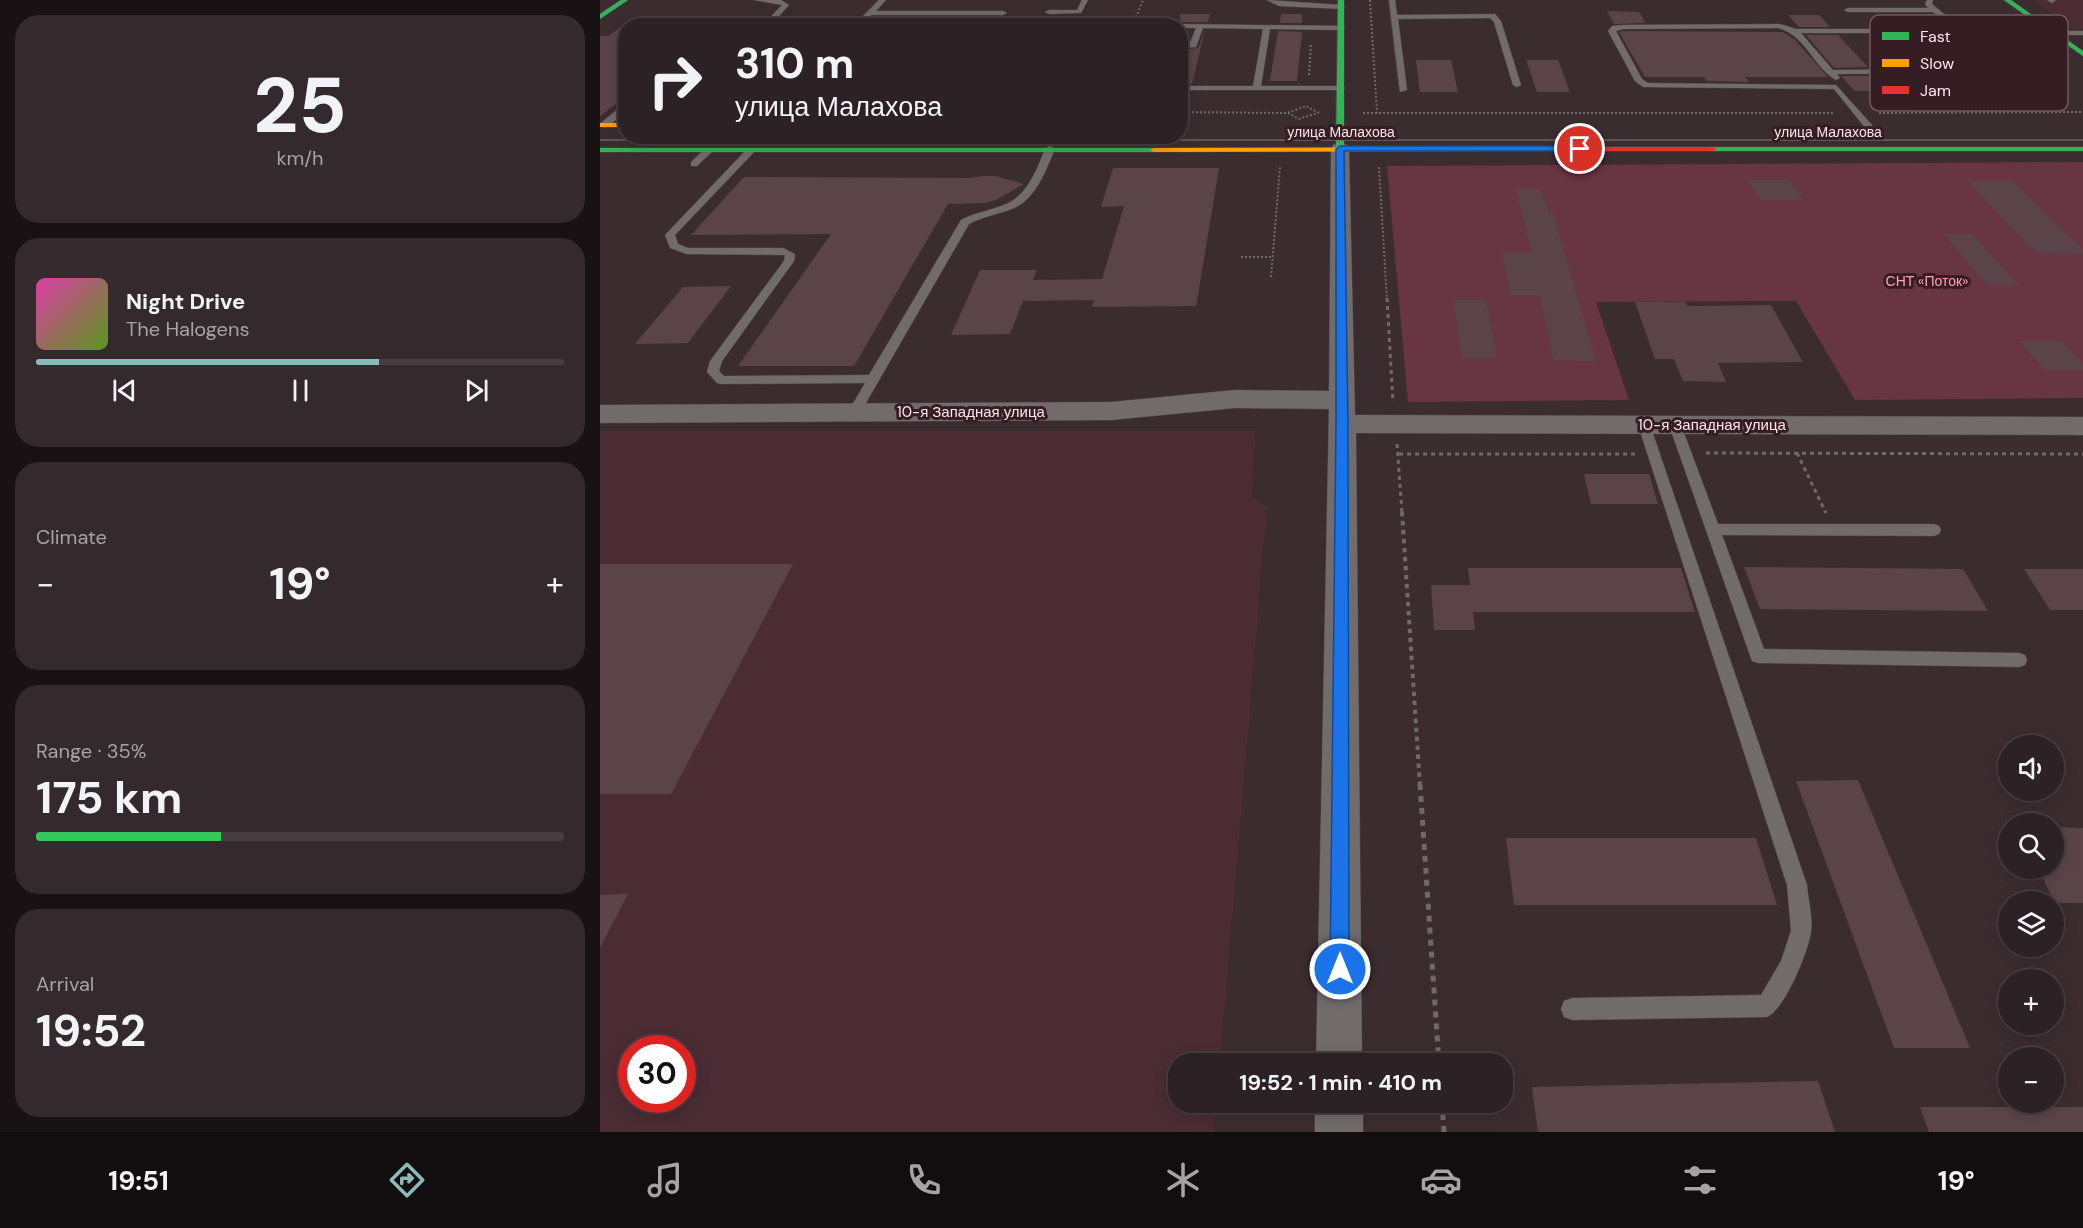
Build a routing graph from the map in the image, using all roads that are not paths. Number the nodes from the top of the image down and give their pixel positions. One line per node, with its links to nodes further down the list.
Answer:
1 (625, 0): 17 (main road)
2 (757, 0): 19 (lane)
3 (882, 0): 13 (lane)
4 (1085, 0): 12 (lane)
5 (1270, 0): 9 (lane)
6 (1392, 0): 18 (lane)
7 (1930, 0): 11 (lane)
8 (2007, 0): 16 (main road)
9 (1342, 3): 24 (main road)
10 (1848, 10): 11 (lane)
11 (1935, 10): 15 (lane)
12 (1049, 12)
13 (869, 13): 14 (lane); 20 (lane)
14 (1003, 13)
15 (1941, 15)
16 (2028, 15)
17 (600, 17)
18 (1394, 17): 32 (lane); 37 (lane)
19 (773, 18)
20 (864, 18)
21 (1188, 26): 22 (lane)
22 (1200, 27): 23 (lane); 28 (lane)
23 (1267, 27): 24 (lane); 35 (lane)
24 (1342, 28): 36 (main road)
25 (1795, 31): 26 (lane); 30 (lane); 33 (lane)
26 (1870, 31)
27 (2068, 43): 29 (main road)
28 (1188, 45)
29 (2083, 54)
30 (1830, 72): 31 (lane); 33 (lane)
31 (1870, 72)
32 (1517, 85)
33 (1836, 87): 42 (lane)
34 (1188, 88): 35 (lane)
35 (1257, 88): 36 (lane)
36 (1341, 88): 43 (main road)
37 (1403, 90)
38 (618, 114): 39 (lane)
39 (602, 125): 40 (main road)
40 (618, 125)
41 (1845, 127): 42 (main road, улица Малахова)
42 (1875, 127)
43 (1338, 128): 44 (main road, улица Малахова); 47 (main road, улица Малахова); 54 (street)
44 (1188, 139)
45 (1119, 144): 46 (main road, улица Малахова)
46 (1050, 149): 50 (main road, улица Малахова); 52 (lane)
47 (2083, 149)
48 (600, 150): 49 (main road, улица Малахова)
49 (709, 150): 50 (main road, улица Малахова); 51 (lane)
50 (750, 150): 52 (lane)
51 (694, 164)
52 (873, 379): 53 (lane)
53 (854, 412): 54 (street, 10-я Западная улица); 55 (street, 10-я Западная улица)
54 (1342, 412): 56 (street, 10-я Западная улица); 63 (street)
55 (600, 414)
56 (1644, 425): 57 (street, 10-я Западная улица); 62 (lane)
57 (1675, 425): 58 (street, 10-я Западная улица); 59 (lane)
58 (2083, 426)
59 (1713, 529): 60 (lane); 61 (lane)
60 (1934, 530)
61 (2019, 660)
62 (1572, 1009)
63 (1339, 1053)
64 (1339, 1113): 65 (street)
65 (1339, 1132)

